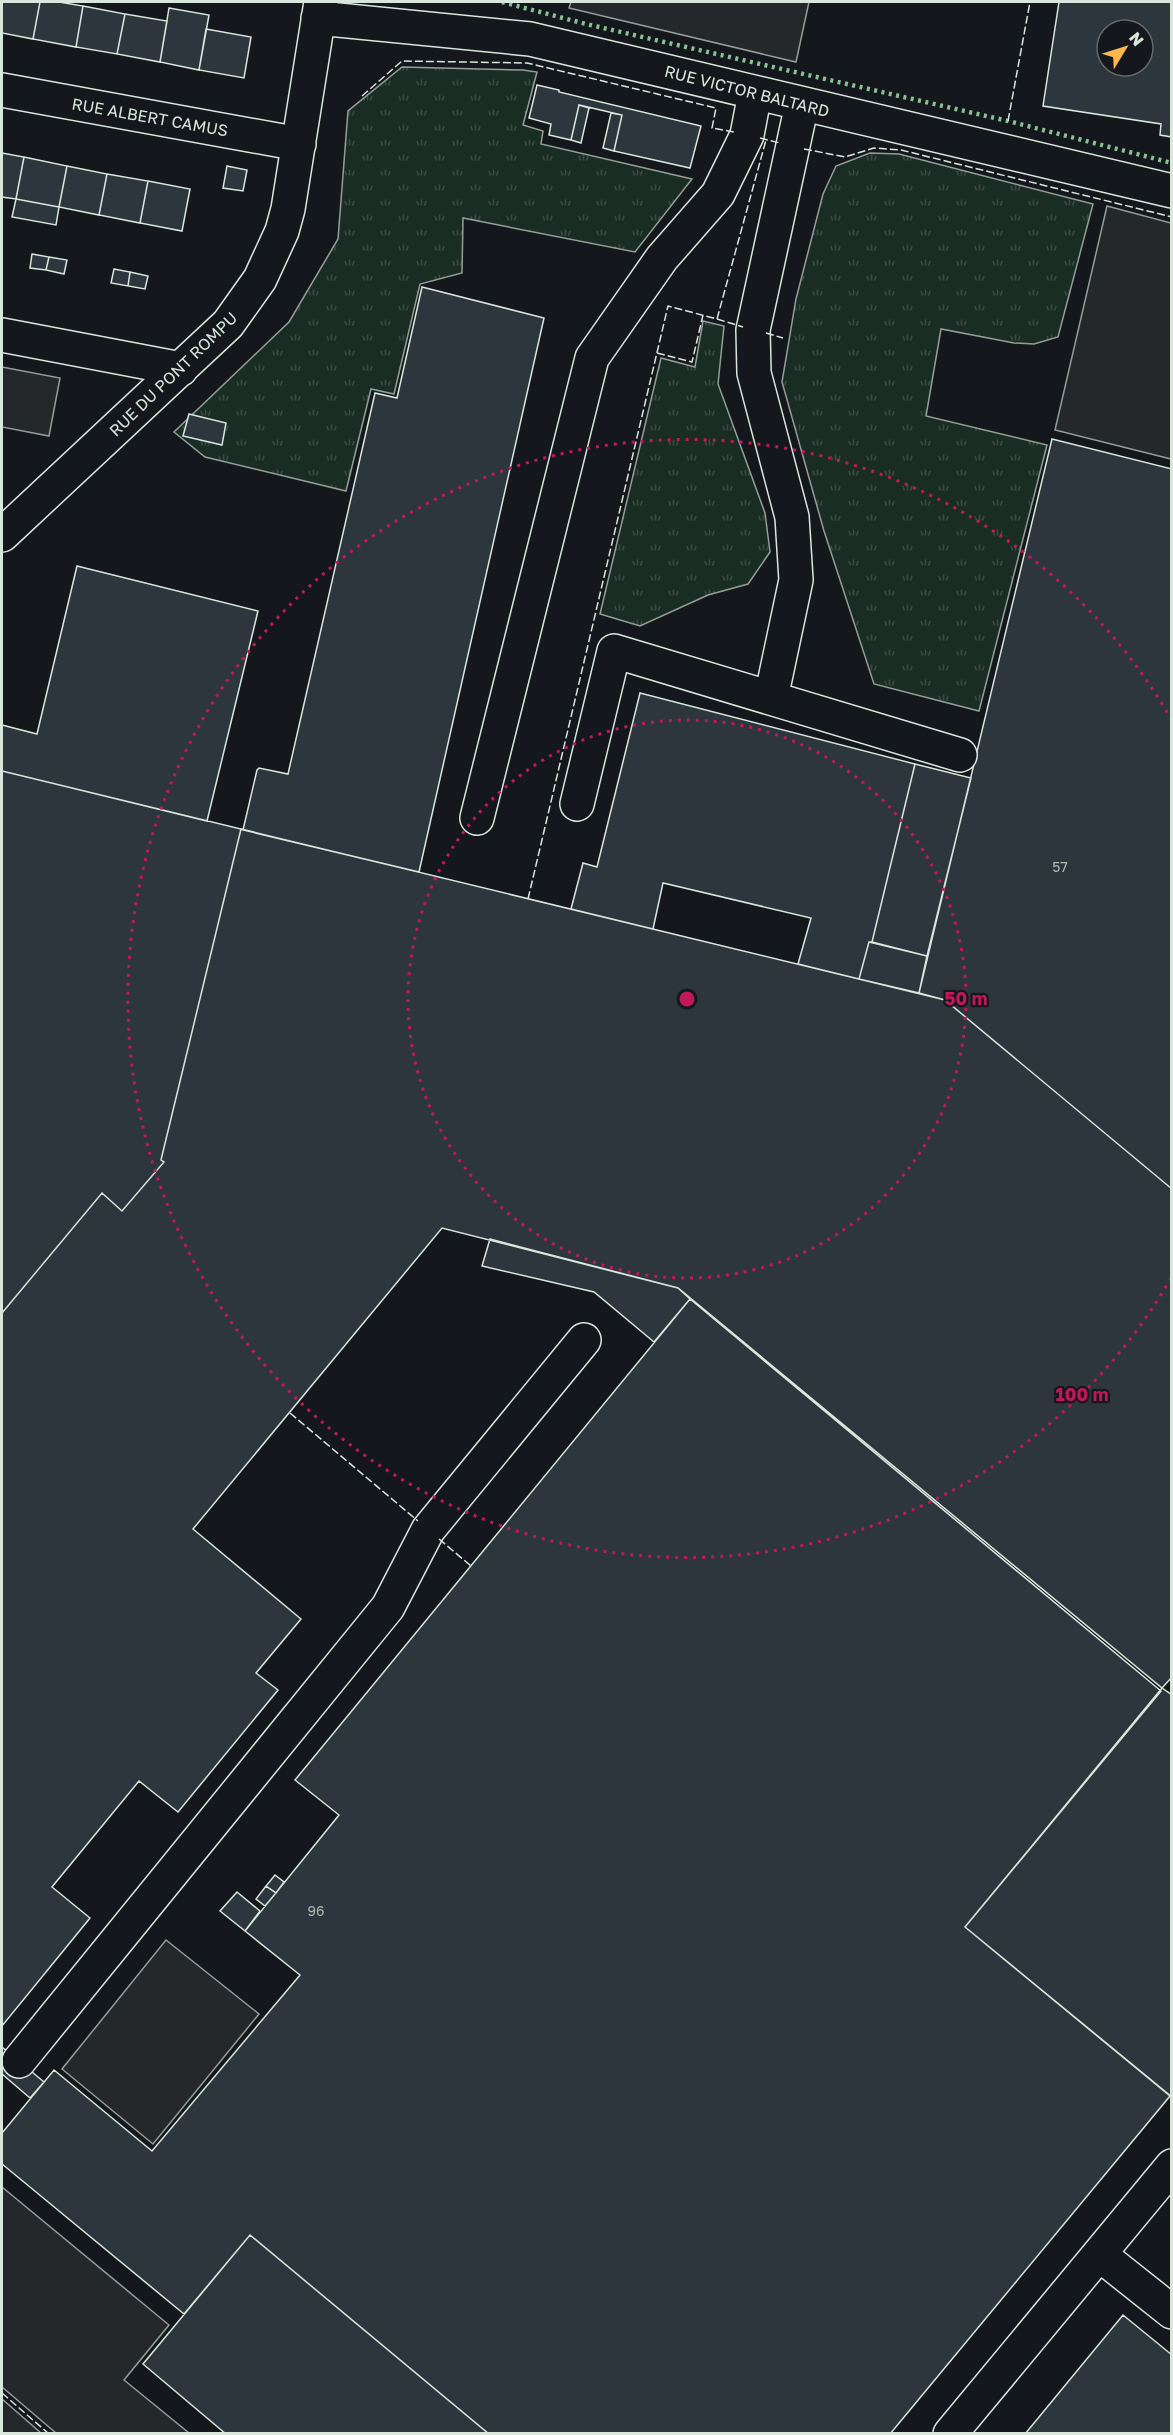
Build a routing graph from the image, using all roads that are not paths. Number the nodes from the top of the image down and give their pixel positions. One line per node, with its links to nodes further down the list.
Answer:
1 (320, 10): 3 (street, RUE VICTOR BALTARD); 5 (street, RUE DU PONT ROMPU)
2 (2, 90): 5 (street, RUE ALBERT CAMUS)
3 (755, 93): 4 (street, RUE VICTOR BALTARD); 13 (street)
4 (802, 104): 6 (street, RUE VICTOR BALTARD); 10 (street)
5 (299, 144): 8 (street, RUE DU PONT ROMPU)
6 (1172, 191)
7 (2, 335): 8 (street)
8 (181, 369): 9 (street, RUE DU PONT ROMPU)
9 (2, 535)
10 (771, 698): 11 (street); 12 (street)
11 (960, 755)
12 (577, 804)
13 (477, 818)
14 (584, 1340): 15 (street)
15 (9, 2074)
16 (1172, 2166): 17 (street)
17 (1099, 2254): 18 (street); 19 (street)
18 (1172, 2312)
19 (950, 2433)

